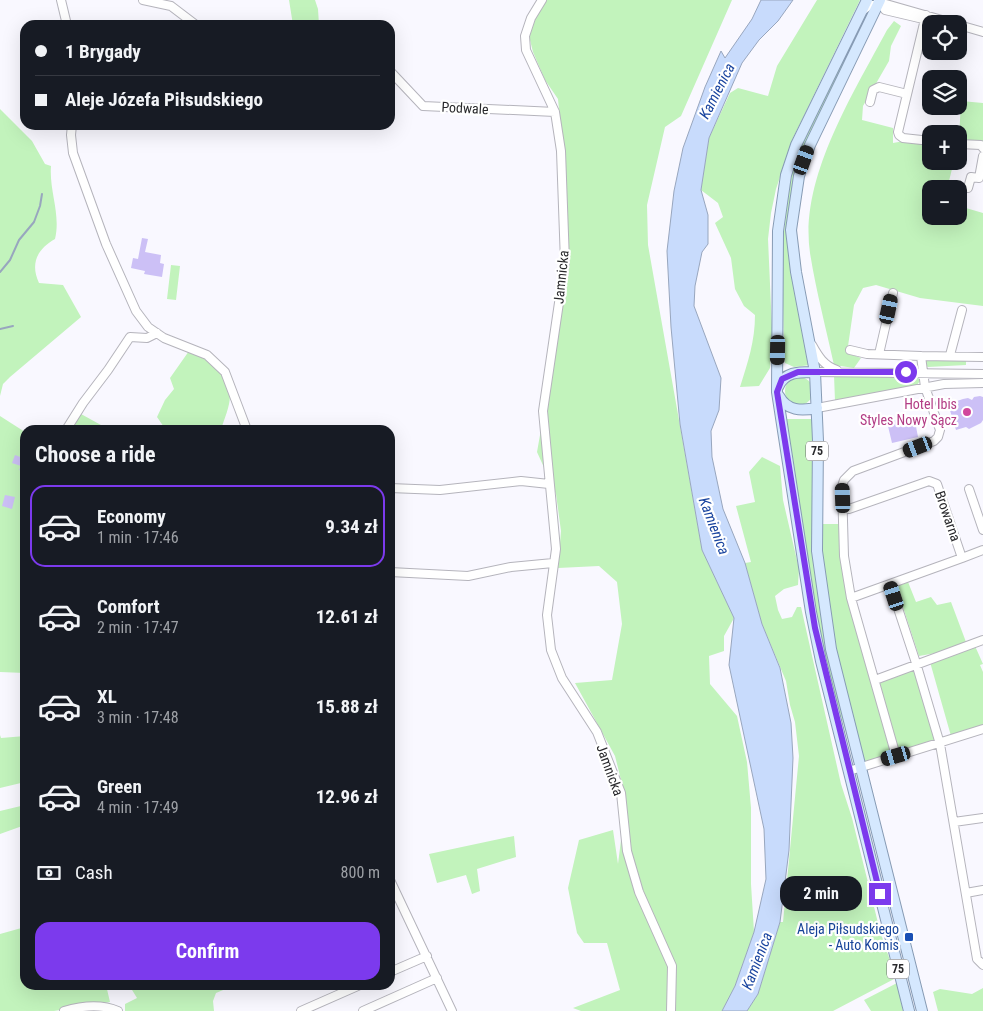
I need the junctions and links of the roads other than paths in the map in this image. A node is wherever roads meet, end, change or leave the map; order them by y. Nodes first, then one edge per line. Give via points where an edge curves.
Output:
1 (61, 0) edge
2 (143, 0) edge
3 (542, 0) edge
4 (867, 0) edge
5 (881, 1) edge
6 (166, 2) edge
7 (862, 11) junction
8 (893, 13) junction
9 (922, 17) edge
10 (922, 18) edge
11 (66, 20) edge
12 (189, 20) edge
13 (868, 26) junction
14 (967, 27) edge
15 (922, 30) edge
16 (981, 31) edge
17 (395, 76) edge
18 (906, 94) junction
19 (870, 102) dead end
20 (555, 112) junction
21 (72, 130) edge
22 (922, 140) edge
23 (967, 144) edge
24 (983, 148) edge
25 (983, 156) edge
26 (968, 188) dead end
27 (892, 293) dead end
28 (962, 310) dead end
29 (157, 333) junction
30 (811, 344) junction
31 (850, 350) dead end
32 (879, 354) junction
33 (950, 355) junction
34 (921, 356) junction
35 (983, 357) edge
36 (841, 371) junction
37 (815, 372) junction
38 (922, 372) junction
39 (983, 374) edge
40 (983, 383) edge
41 (925, 387) junction
42 (777, 392) junction
43 (816, 408) junction
44 (69, 425) edge
45 (245, 425) edge
46 (549, 484) junction
47 (395, 488) edge
48 (969, 489) dead end
49 (843, 509) junction
50 (983, 530) edge
51 (983, 550) edge
52 (962, 558) junction
53 (553, 563) junction
54 (395, 572) edge
55 (890, 584) junction
56 (851, 598) junction
57 (983, 640) edge
58 (916, 663) junction
59 (874, 680) junction
60 (983, 729) edge
61 (940, 744) junction
62 (896, 756) junction
63 (860, 767) junction
64 (849, 771) junction
65 (983, 818) edge
66 (954, 822) junction
67 (395, 890) edge
68 (983, 890) edge
69 (966, 893) junction
70 (427, 956) junction
71 (983, 965) edge
72 (395, 970) edge
73 (914, 977) junction
74 (437, 978) junction
75 (901, 980) junction
76 (349, 990) edge
77 (64, 1011) edge
78 (118, 1011) edge
79 (301, 1011) edge
80 (363, 1011) edge
81 (452, 1011) edge
82 (671, 1011) edge
83 (909, 1011) edge
84 (922, 1011) edge

1 - 11 street
2 - 6 street
3 - 20 street, Jamnicka via 525,36 526,50
4 - 7 main road, 75
5 - 7 street
5 - 8 street via 885,10
5 - 9 street
5 - 13 main road, 75
6 - 12 street
7 - 42 main road, 75 via 796,145 786,174 778,231
8 - 10 street
8 - 13 street via 880,15
13 - 30 main road, 75 via 810,145 799,176 794,204 793,251
14 - 16 street
15 - 18 street
17 - 20 street, Podwale via 423,106
18 - 19 street via 879,87 874,90
18 - 22 street via 899,135
20 - 46 street, Jamnicka via 561,151 565,262 543,411
21 - 29 street via 72,153 106,244 136,311
23 - 24 street
25 - 26 street via 978,178 971,177
27 - 32 street
28 - 33 street
29 - 44 street via 147,338 130,337
29 - 45 street via 207,355 225,372
30 - 36 street via 829,367
30 - 37 main road, 75
31 - 32 street
32 - 34 street
33 - 34 street
33 - 35 street
34 - 38 street
36 - 37 street
36 - 38 street
37 - 42 main road via 798,372 785,377
37 - 43 main road, 75
38 - 39 street
38 - 41 street
40 - 41 street via 961,382
41 - 43 street
41 - 49 street via 940,430 938,437 853,471 842,486
42 - 43 main road via 783,402 796,410
42 - 64 main road, 75 via 812,612
43 - 63 main road, 75 via 819,570 831,649
46 - 47 street via 521,481 440,490
46 - 53 street, Jamnicka via 556,549
48 - 50 street
49 - 52 street, Browarna via 934,482
49 - 56 street via 844,556
51 - 52 street
52 - 55 street, Browarna
53 - 54 street via 468,576
53 - 82 street, Jamnicka via 547,615 551,650 562,678 596,732 621,793 627,851 639,892 672,966
55 - 56 street, Browarna
55 - 58 street
56 - 59 street
57 - 58 street
58 - 59 street
58 - 61 street
59 - 62 street
60 - 61 street
61 - 62 street
61 - 66 street
62 - 63 street
63 - 64 street
63 - 73 main road, 75
64 - 75 main road, 75
65 - 66 street
66 - 69 street
67 - 70 street
68 - 69 street
69 - 71 street via 977,959
70 - 72 street
70 - 74 street
73 - 75 main road
73 - 84 main road, 75
74 - 80 street
74 - 81 street
75 - 83 main road, 75
76 - 79 street
77 - 78 street via 79,1007

